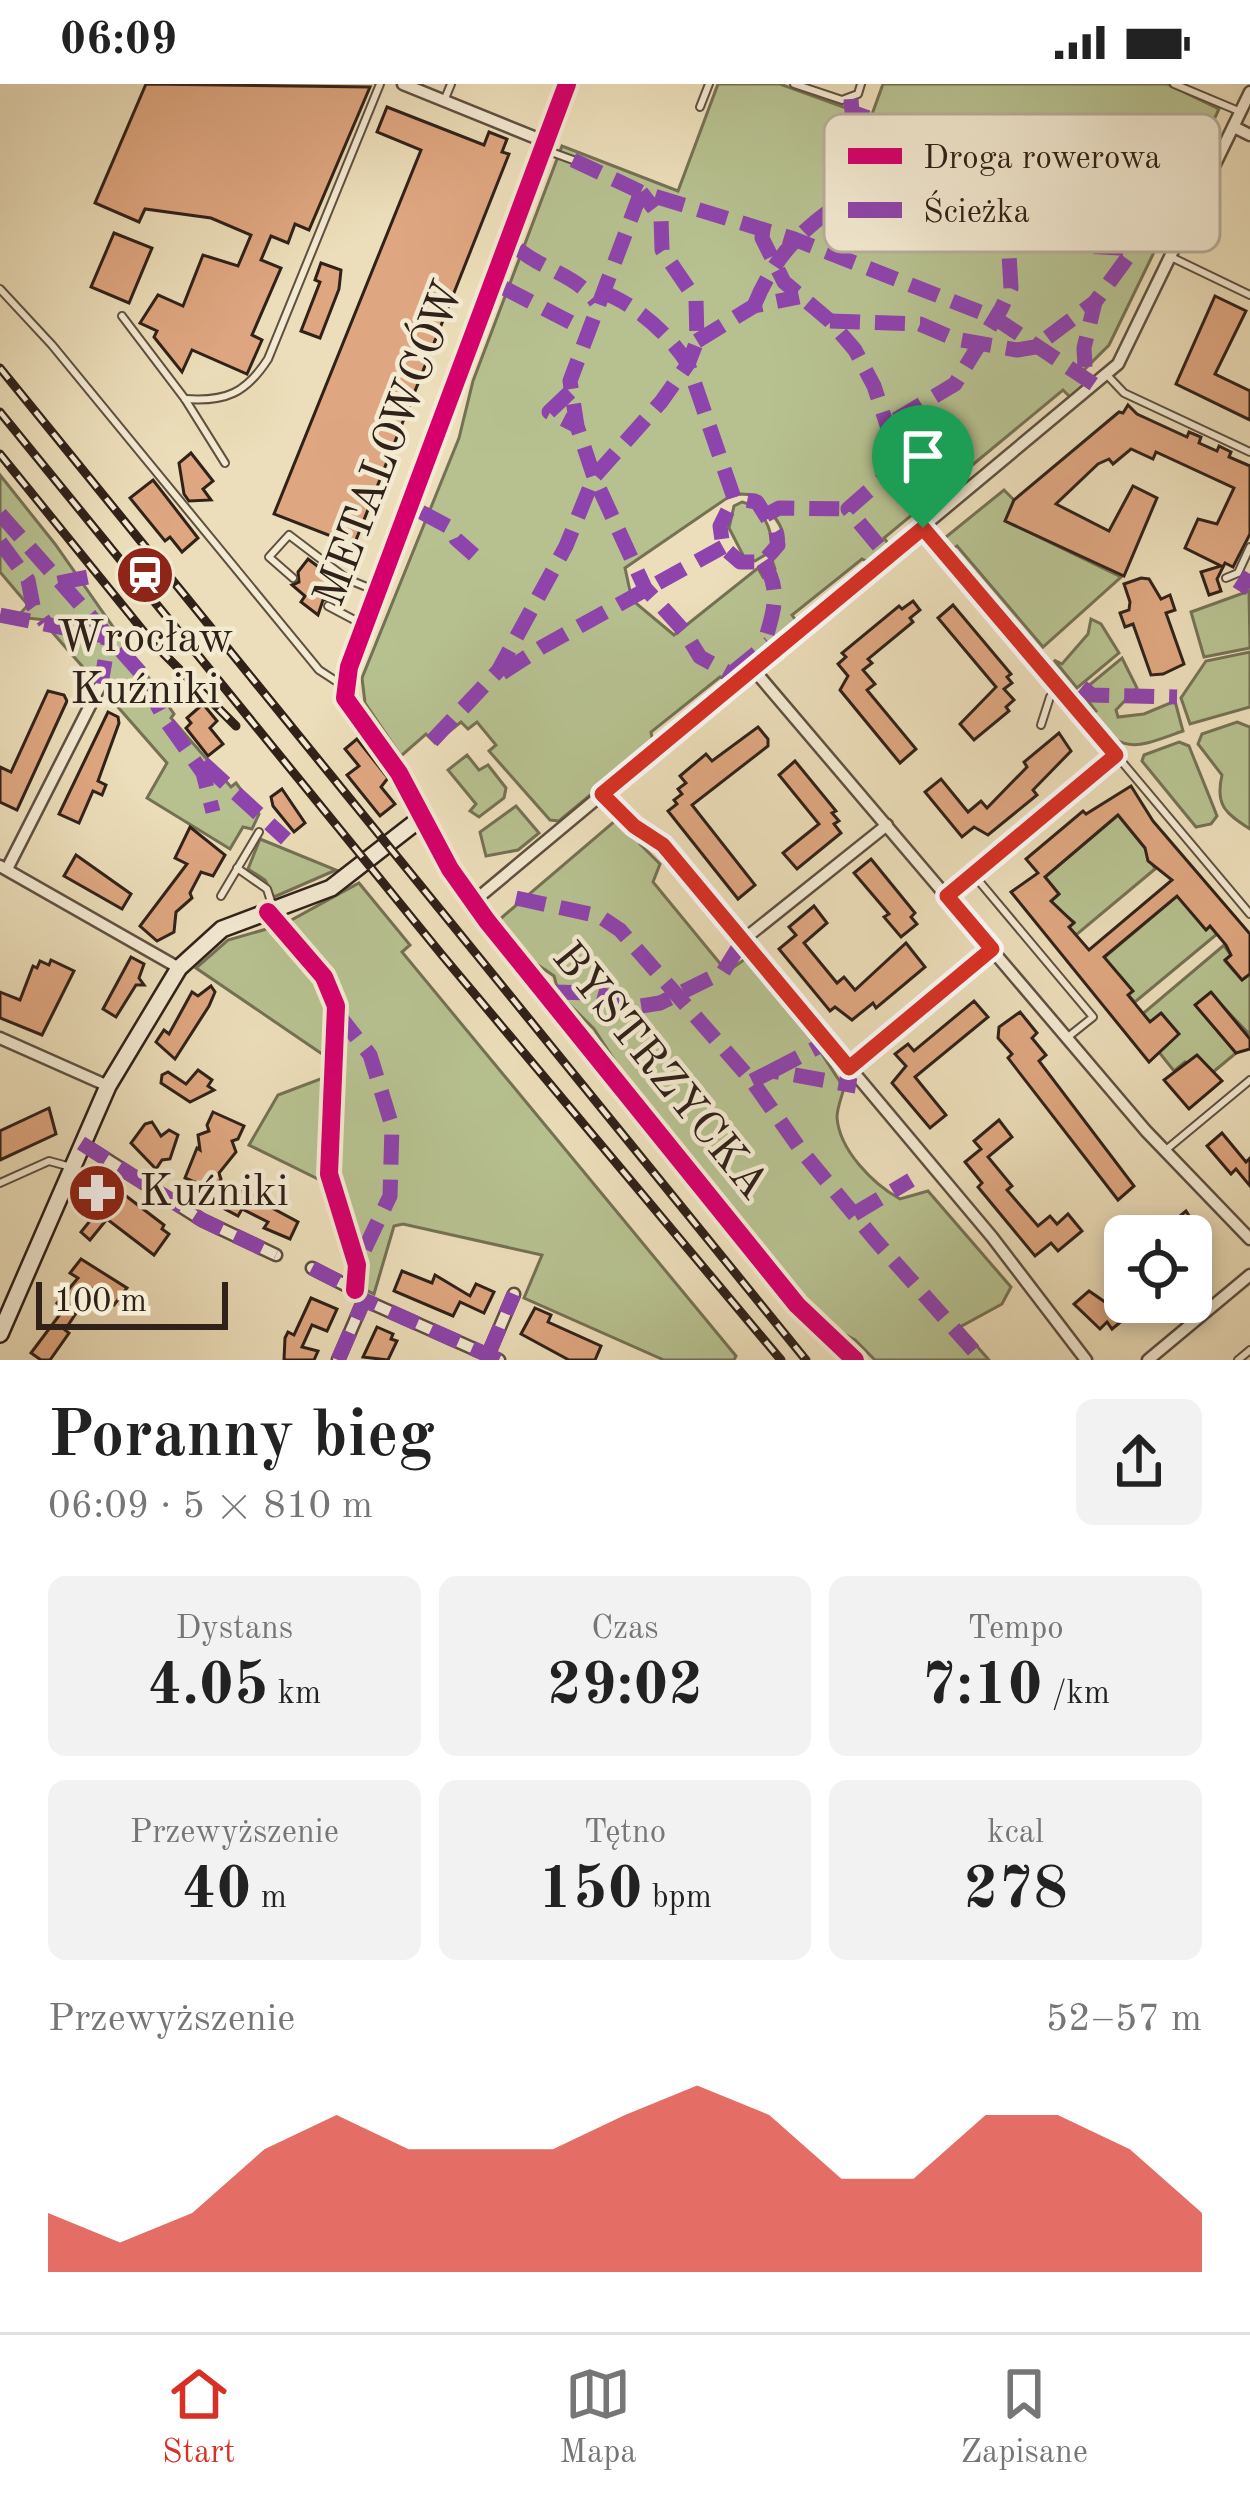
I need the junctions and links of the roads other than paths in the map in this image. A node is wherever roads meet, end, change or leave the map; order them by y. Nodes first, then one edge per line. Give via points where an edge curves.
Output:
1 (380, 84) edge
2 (404, 84) edge
3 (451, 84) edge
4 (566, 84) edge
5 (709, 84) edge
6 (794, 84) edge
7 (861, 84) edge
8 (1174, 84) edge
9 (1250, 92) edge
10 (444, 100) junction
11 (700, 107) dead end
12 (1240, 112) junction
13 (1234, 127) junction
14 (1250, 135) edge
15 (544, 145) junction
16 (1220, 156) edge
17 (574, 160) dead end
18 (1173, 252) edge
19 (1171, 257) junction
20 (0, 290) edge
21 (1250, 295) edge
22 (122, 316) dead end
23 (1107, 375) junction
24 (185, 399) junction
25 (1250, 452) edge
26 (225, 464) dead end
27 (923, 528) junction
28 (1250, 547) edge
29 (293, 578) dead end
30 (1226, 578) dead end
31 (377, 591) junction
32 (328, 606) dead end
33 (364, 625) junction
34 (754, 670) junction
35 (101, 685) dead end
36 (344, 686) junction
37 (1060, 688) junction
38 (1041, 725) dead end
39 (1116, 755) junction
40 (602, 794) junction
41 (421, 818) junction
42 (887, 825) junction
43 (259, 832) dead end
44 (4, 868) edge
45 (237, 868) junction
46 (973, 874) junction
47 (220, 896) dead end
48 (947, 896) junction
49 (473, 902) junction
50 (274, 910) junction
51 (1250, 914) edge
52 (743, 940) junction
53 (992, 949) junction
54 (178, 968) junction
55 (1067, 1036) junction
56 (0, 1038) edge
57 (849, 1068) junction
58 (1250, 1080) edge
59 (108, 1086) junction
60 (81, 1143) junction
61 (1164, 1151) junction
62 (71, 1167) junction
63 (0, 1183) edge
64 (1250, 1239) edge
65 (276, 1255) dead end
66 (312, 1268) dead end
67 (1250, 1275) edge
68 (514, 1294) dead end
69 (364, 1300) junction
70 (0, 1334) edge
71 (1250, 1350) edge
72 (494, 1357) edge
73 (338, 1360) edge
74 (855, 1360) edge
75 (1086, 1360) edge
76 (1148, 1360) edge
77 (1238, 1360) edge

1 - 24 lane via 268,359 238,394
2 - 10 street
3 - 10 lane
4 - 15 street, METALOWCÓW
5 - 11 lane
6 - 7 lane via 842,100
8 - 12 lane
9 - 12 street
10 - 15 street
12 - 13 street
13 - 14 street
13 - 16 street
15 - 17 lane
15 - 31 street, METALOWCÓW
18 - 19 street
19 - 21 lane
19 - 23 street
20 - 36 lane via 319,670
22 - 24 lane
23 - 25 lane via 1124,393
23 - 27 street
24 - 26 lane
27 - 34 street
27 - 37 street
28 - 30 lane via 1238,573
29 - 31 lane via 269,557 289,535
31 - 33 street, METALOWCÓW
32 - 33 lane
33 - 36 street, METALOWCÓW
34 - 40 street
34 - 42 street
35 - 44 street
36 - 41 street via 348,706 399,773
37 - 38 lane
37 - 39 street
39 - 46 street
39 - 51 lane
40 - 49 street
40 - 52 street via 663,845
41 - 49 street, BYSTRZYCKA
41 - 50 street via 331,888
42 - 48 street
42 - 52 street
43 - 45 lane
44 - 54 street
45 - 47 lane
45 - 50 lane via 267,889
46 - 48 street
46 - 55 lane via 1093,1016
48 - 53 street
49 - 74 street, BYSTRZYCKA via 797,1305
50 - 54 street via 211,936
52 - 57 street
53 - 55 street
53 - 57 street
54 - 59 street
55 - 61 street
56 - 59 street
57 - 75 street
58 - 61 lane
59 - 60 street
60 - 62 street
60 - 65 street via 202,1220
61 - 64 street
62 - 63 lane via 49,1161
62 - 70 street
66 - 69 street
67 - 76 street
68 - 72 street
69 - 72 street
69 - 73 street
71 - 77 lane

